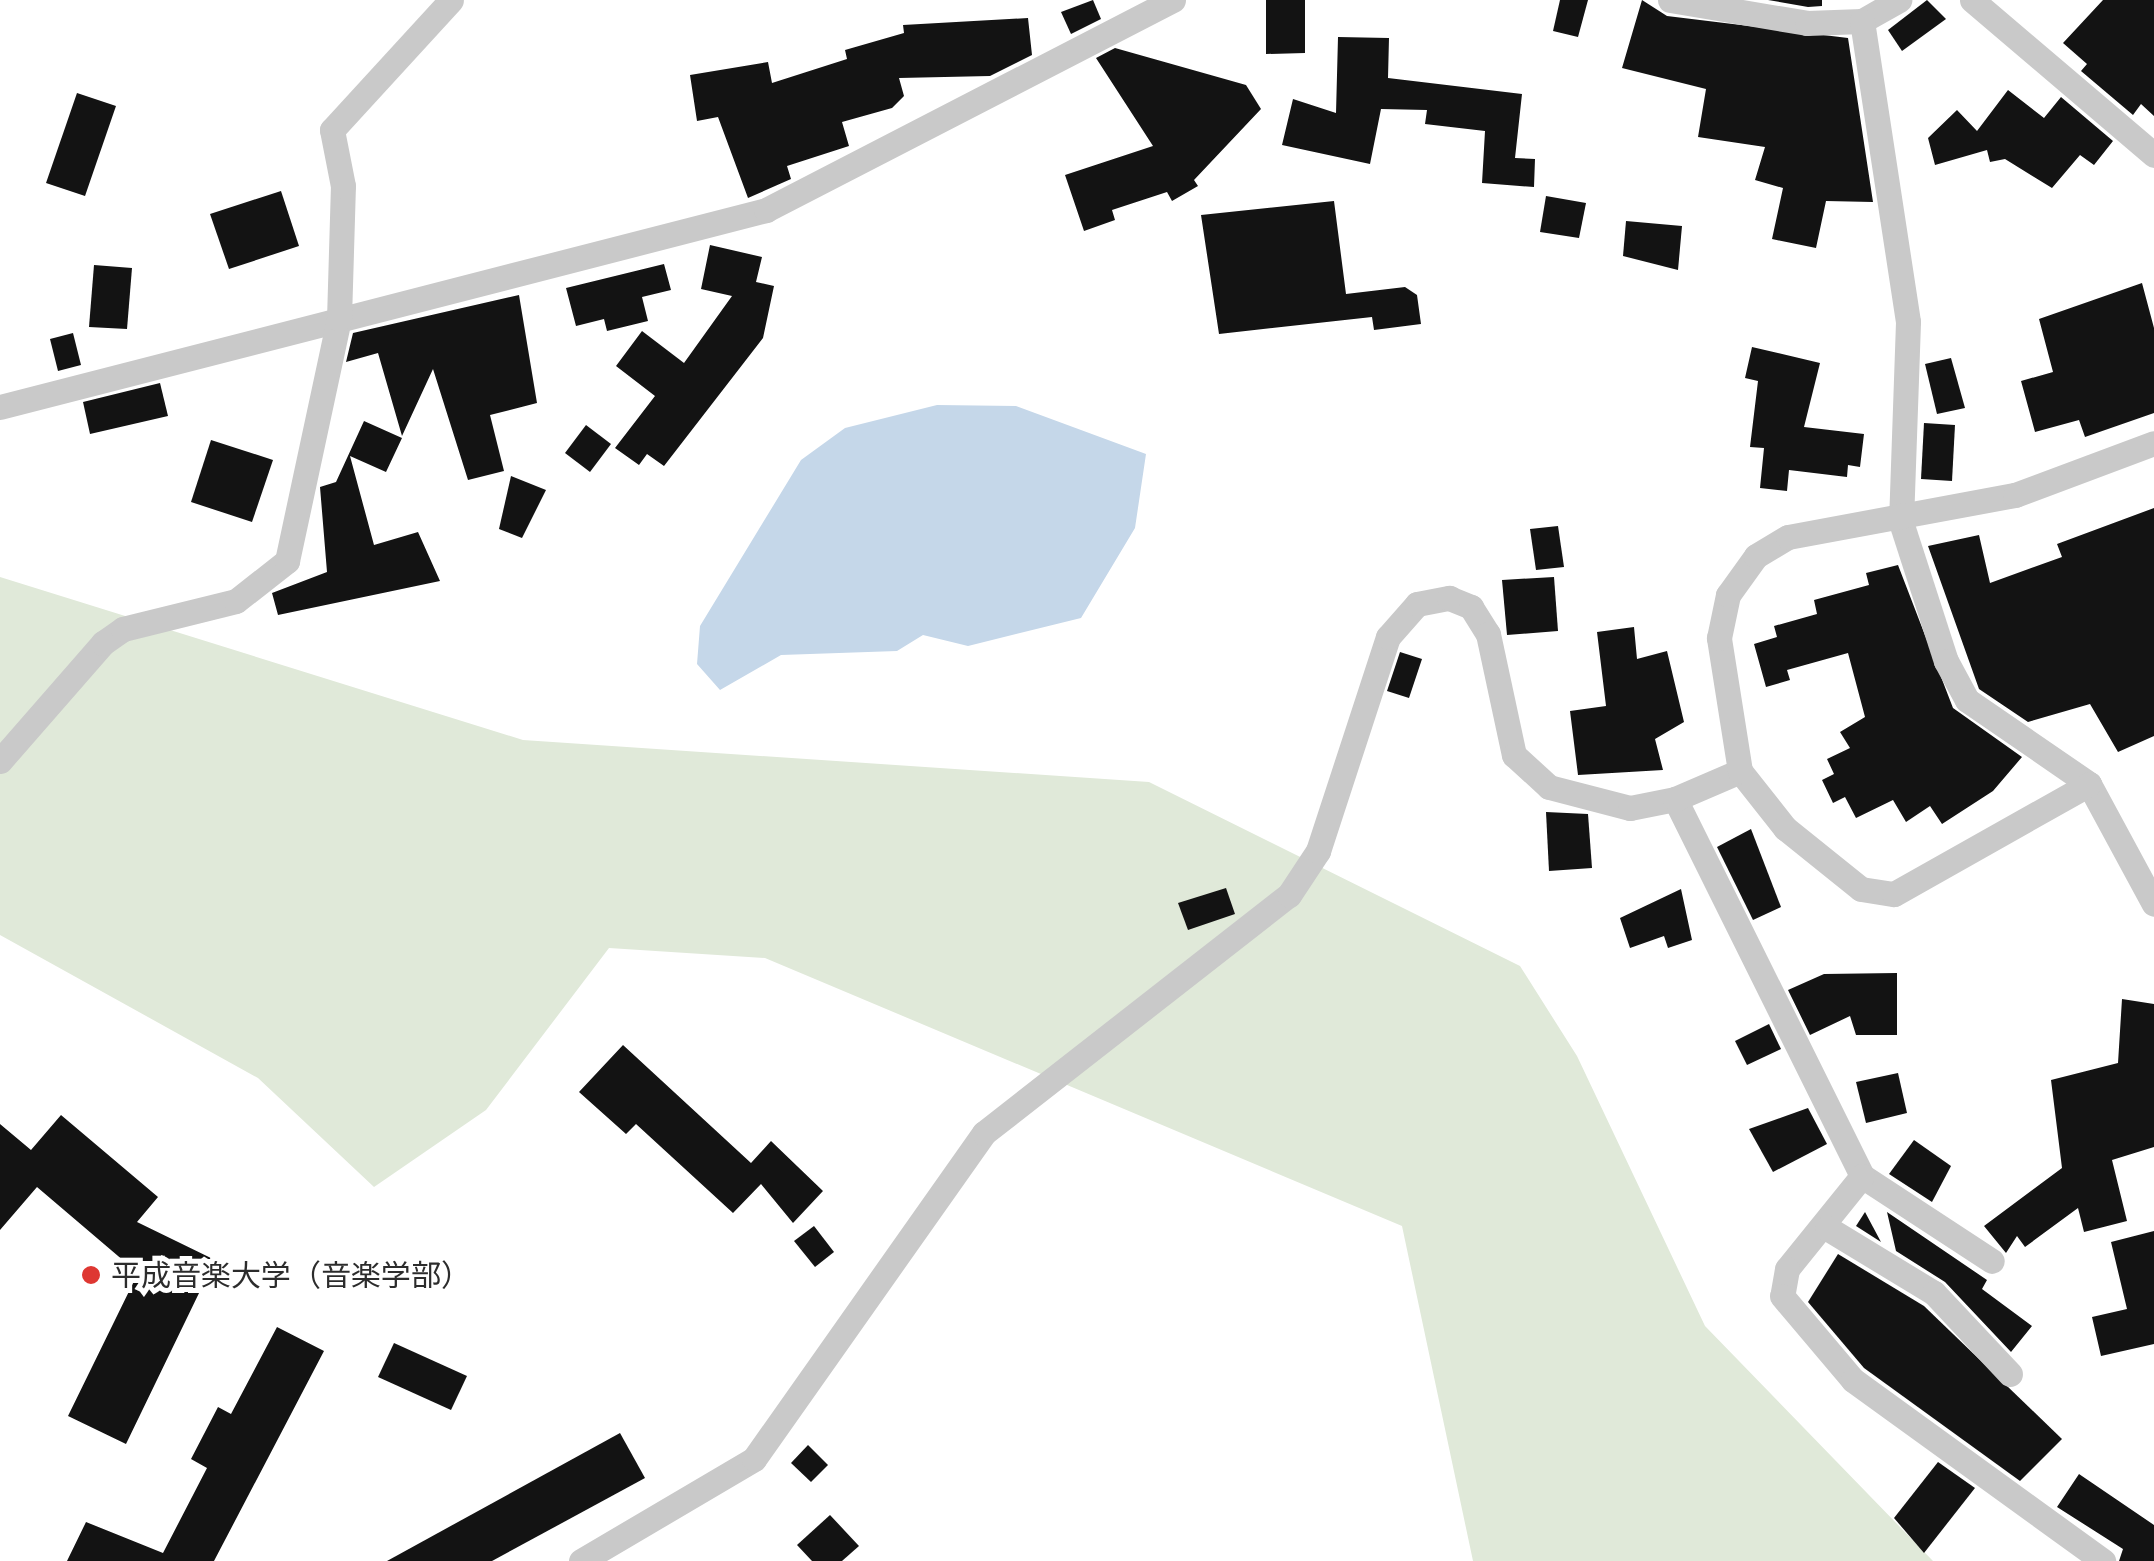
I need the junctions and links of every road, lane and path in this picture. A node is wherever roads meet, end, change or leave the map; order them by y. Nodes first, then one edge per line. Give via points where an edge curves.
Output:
1 (451, 0) edge
2 (1173, 0) edge
3 (1670, 0) edge
4 (1899, 0) edge
5 (1972, 0) edge
6 (1862, 21) junction
7 (2154, 156) edge
8 (339, 318) junction
9 (0, 408) edge
10 (2154, 442) edge
11 (1901, 522) junction
12 (0, 761) edge
13 (1740, 772) junction
14 (2089, 784) junction
15 (1675, 799) junction
16 (2154, 904) edge
17 (1862, 1176) junction
18 (1827, 1228) junction
19 (1992, 1261) dead end
20 (2010, 1374) dead end
21 (581, 1561) edge
22 (2103, 1561) edge

1 - 8 street via 332,130 343,186
2 - 8 street via 766,210
3 - 6 street via 1738,17
4 - 6 street
5 - 7 street
6 - 11 street via 1908,322
8 - 9 street
8 - 12 street via 286,560 236,601 123,629 102,644
10 - 11 street via 2014,494
11 - 13 street via 1788,538 1756,556 1728,595 1720,638
11 - 14 street via 1967,700
13 - 14 street via 1785,828 1860,889 1894,894
13 - 15 street
14 - 16 street
15 - 17 street
15 - 21 street via 1630,808 1549,787 1514,754 1488,634 1471,606 1449,598 1417,604 1388,637 1318,851 1289,895 984,1134 754,1459
17 - 18 street
17 - 19 street
18 - 20 street via 1934,1293
18 - 22 street via 1787,1269 1782,1296 1809,1334 1853,1380

